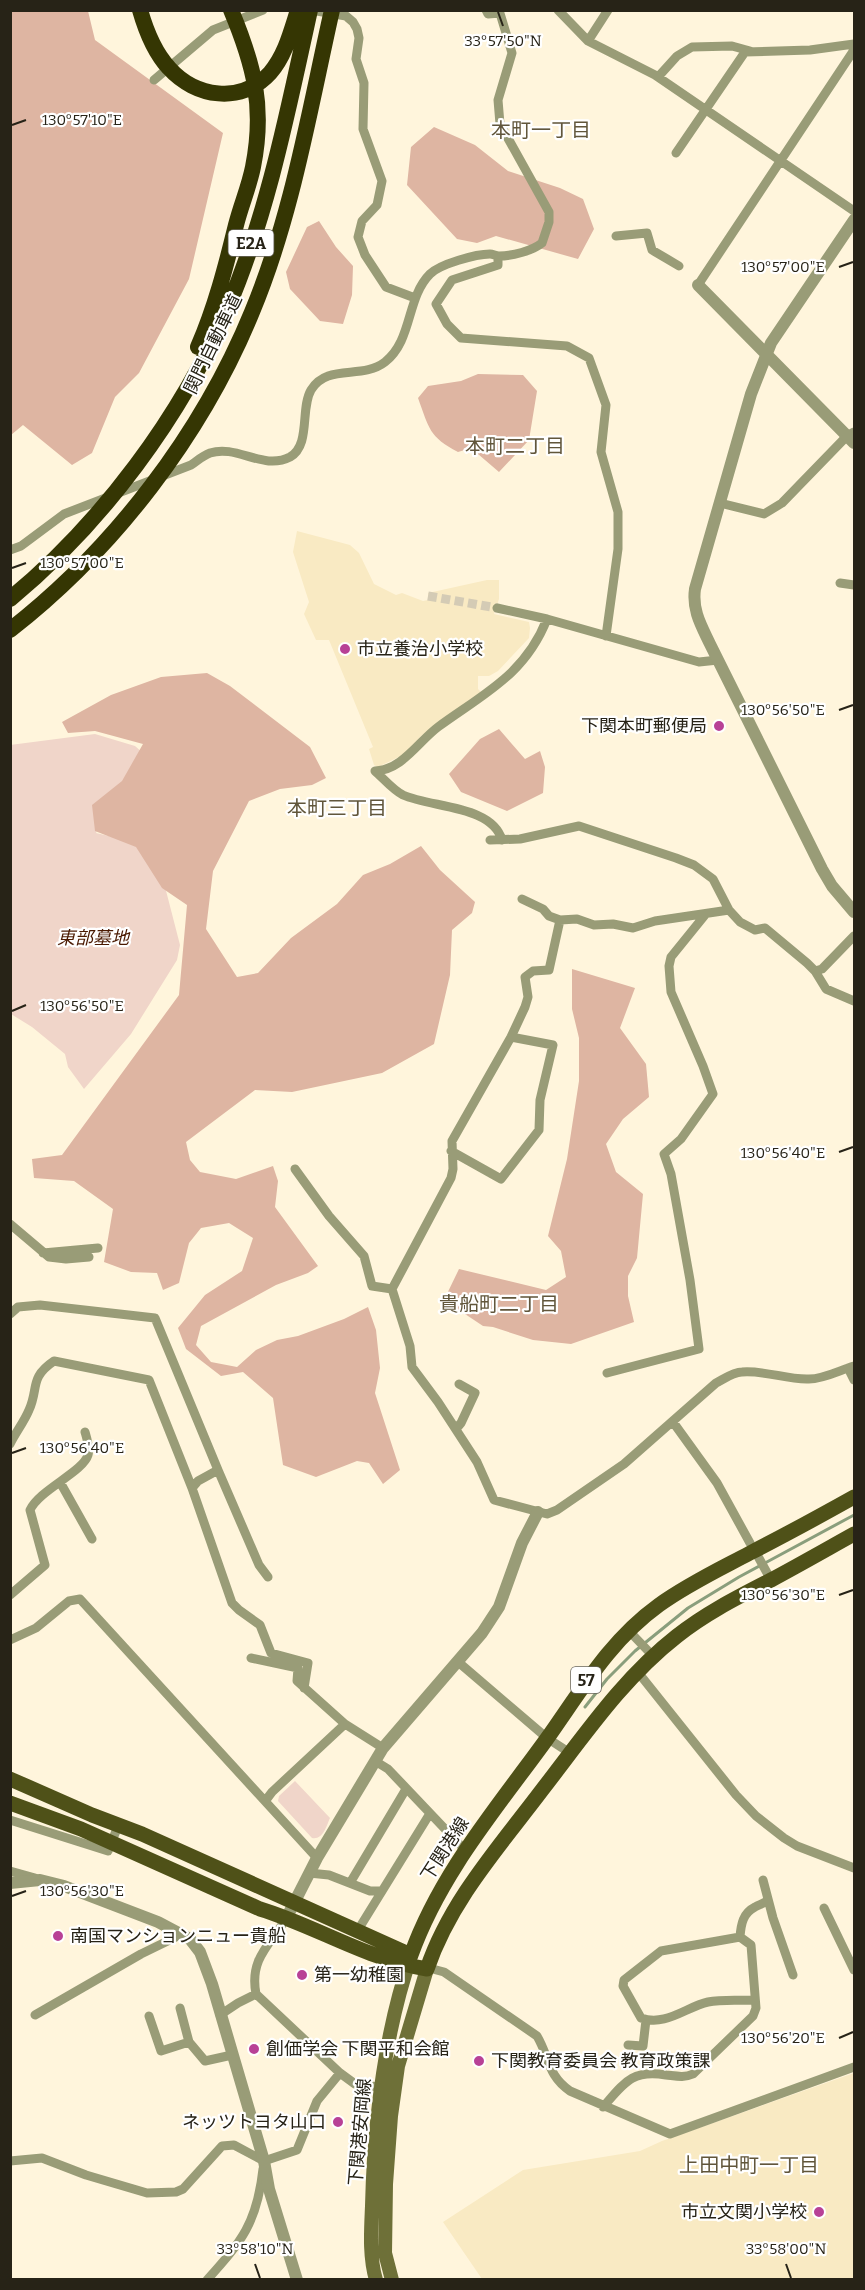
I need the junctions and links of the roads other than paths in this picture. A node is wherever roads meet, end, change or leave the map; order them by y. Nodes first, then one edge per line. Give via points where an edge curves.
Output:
1 (140, 10) edge
2 (231, 10) edge
3 (486, 10) edge
4 (558, 10) edge
5 (608, 10) edge
6 (263, 11) edge
7 (305, 12) edge
8 (500, 12) edge
9 (331, 15) edge
10 (588, 41) junction
11 (855, 44) edge
12 (855, 50) edge
13 (752, 52) junction
14 (658, 77) junction
15 (154, 80) dead end
16 (705, 110) junction
17 (676, 153) dead end
18 (780, 161) junction
19 (855, 211) edge
20 (854, 221) edge
21 (616, 236) dead end
22 (498, 256) junction
23 (679, 266) dead end
24 (698, 285) joint
25 (416, 298) junction
26 (766, 354) junction
27 (852, 437) edge
28 (145, 451) junction
29 (720, 502) junction
30 (10, 550) edge
31 (840, 583) dead end
32 (855, 585) edge
33 (10, 599) edge
34 (496, 608) tunnel mouth
35 (547, 619) junction
36 (10, 630) edge
37 (606, 636) junction
38 (718, 660) junction
39 (490, 840) dead end
40 (502, 840) junction
41 (522, 899) dead end
42 (729, 910) junction
43 (855, 912) edge
44 (705, 915) junction
45 (560, 920) junction
46 (855, 936) edge
47 (815, 971) junction
48 (855, 1001) edge
49 (511, 1037) junction
50 (451, 1151) junction
51 (295, 1169) dead end
52 (10, 1224) edge
53 (98, 1248) dead end
54 (43, 1253) junction
55 (89, 1257) dead end
56 (392, 1289) junction
57 (12, 1310) edge
58 (851, 1367) edge
59 (607, 1373) dead end
60 (855, 1380) edge
61 (459, 1384) dead end
62 (673, 1422) junction
63 (456, 1429) junction
64 (85, 1432) dead end
65 (10, 1444) edge
66 (218, 1470) junction
67 (60, 1482) junction
68 (192, 1488) junction
69 (855, 1497) edge
70 (538, 1512) junction
71 (855, 1533) edge
72 (92, 1539) dead end
73 (754, 1550) junction
74 (268, 1577) dead end
75 (769, 1577) junction
76 (10, 1594) edge
77 (633, 1635) junction
78 (10, 1640) edge
79 (650, 1653) junction
80 (251, 1658) dead end
81 (457, 1661) junction
82 (638, 1671) junction
83 (304, 1688) junction
84 (345, 1724) junction
85 (547, 1738) junction
86 (383, 1749) junction
87 (570, 1754) junction
88 (375, 1761) junction
89 (10, 1779) edge
90 (406, 1789) junction
91 (266, 1800) junction
92 (10, 1803) edge
93 (429, 1815) junction
94 (10, 1820) edge
95 (118, 1826) junction
96 (112, 1842) junction
97 (465, 1850) junction
98 (317, 1858) junction
99 (855, 1868) edge
100 (10, 1871) edge
101 (309, 1873) junction
102 (40, 1880) junction
103 (763, 1880) dead end
104 (10, 1883) edge
105 (350, 1883) junction
106 (382, 1892) junction
107 (768, 1900) junction
108 (294, 1902) junction
109 (824, 1908) dead end
110 (287, 1917) junction
111 (358, 1930) junction
112 (182, 1934) junction
113 (740, 1937) junction
114 (409, 1961) junction
115 (427, 1969) junction
116 (855, 1971) edge
117 (793, 1975) dead end
118 (256, 1994) junction
119 (755, 2000) junction
120 (180, 2008) dead end
121 (35, 2015) dead end
122 (220, 2015) junction
123 (149, 2016) dead end
124 (646, 2020) junction
125 (189, 2042) junction
126 (628, 2045) dead end
127 (232, 2055) junction
128 (855, 2067) edge
129 (340, 2073) junction
130 (388, 2089) junction
131 (603, 2107) junction
132 (10, 2161) edge
133 (264, 2161) junction
134 (207, 2280) edge
135 (297, 2280) edge
136 (376, 2280) edge
137 (392, 2280) edge

1 - 7 highway via 158,54 179,78 202,91 218,94 236,93 255,85 277,64
2 - 28 highway via 254,74 258,129 252,168 207,326 189,371
3 - 8 street via 488,14
4 - 10 street
5 - 10 street
6 - 15 street via 220,26
7 - 25 street via 346,16 357,29 356,59 364,83 363,129 382,181 379,199 362,221 358,237 386,287
7 - 28 highway, 関門自動車道 / E2A via 279,148 229,305 197,371
8 - 22 street via 512,53 498,100 500,124 550,216 545,236 537,246
9 - 36 highway, 関門自動車道 / E2A via 298,162 270,262 249,321 209,400 165,467 108,539
10 - 14 street
11 - 13 street
12 - 18 street
13 - 14 street via 732,46 692,47 679,54
13 - 16 street via 745,52
14 - 16 street
16 - 17 street
16 - 18 street
18 - 19 street
18 - 24 street
20 - 26 street
21 - 23 street via 647,233 652,250
22 - 25 street via 489,254 437,268
22 - 37 street via 498,265 452,280 436,304 461,338 567,346 589,357 606,405 601,452 618,512 618,549
24 - 26 street
25 - 30 street via 405,332 385,362 362,372 331,374 312,388 306,402 301,442 292,456 270,462 235,452 210,453 191,465 64,514
26 - 27 street
26 - 29 street
27 - 29 street via 782,503 764,514
28 - 33 highway, 関門自動車道 / E2A via 83,529
29 - 38 street via 693,601
31 - 32 street
34 - 35 street
35 - 37 street
35 - 40 street via 534,646 494,689 439,727 409,755 375,771 401,794 483,818 499,831
37 - 38 street via 699,662
38 - 43 street via 822,869
39 - 40 street
40 - 42 street via 579,826 694,866 713,879
41 - 45 street
42 - 44 street
42 - 47 street via 752,929 765,928
44 - 45 street via 633,928
44 - 59 street via 671,957 669,984 713,1094 681,1139 664,1154 671,1174 699,1349
45 - 49 street via 549,970 533,971 525,977 528,997
46 - 47 street via 822,969
47 - 48 street via 826,989
49 - 50 street via 452,1141
49 - 50 street via 553,1045 540,1100 537,1135 501,1179
50 - 56 street via 451,1178
51 - 56 street via 364,1256 372,1286
52 - 54 street
53 - 54 street
54 - 55 street via 54,1259
56 - 63 street via 410,1346 412,1367
57 - 66 street via 40,1305 155,1318
58 - 60 street
58 - 62 street via 808,1379 741,1371 716,1383
61 - 63 street via 475,1393
62 - 70 street via 582,1494 547,1514
62 - 73 street via 717,1483
63 - 70 street via 483,1472 494,1500
64 - 67 street via 88,1455
65 - 68 street via 28,1413 33,1387 42,1371 54,1361 149,1380
66 - 68 street
66 - 74 street via 259,1566
67 - 72 street
67 - 76 street via 34,1501 30,1510 45,1565
68 - 83 street via 232,1603 260,1625 272,1653 308,1663
69 - 73 main road, 下関港線 / 57
70 - 81 street via 522,1543 499,1607
71 - 75 main road, 57
73 - 75 street
73 - 77 main road, 下関港線 / 57 via 659,1606
75 - 79 main road, 57
77 - 79 street
77 - 85 main road, 下関港線 / 57 via 588,1677
78 - 91 street via 36,1628 69,1600 80,1599
79 - 82 main road, 57
80 - 83 street via 298,1668 297,1681
81 - 85 street
81 - 86 street
82 - 87 main road, 57
82 - 99 street via 756,1816 797,1846
83 - 84 street
84 - 86 street
84 - 91 street
85 - 87 street
85 - 97 main road, 下関港線 / 57
86 - 88 street
87 - 115 main road, 57 via 467,1888
88 - 90 street
88 - 98 street
89 - 95 main road
90 - 93 street
90 - 105 street
91 - 98 street
92 - 96 main road
93 - 97 street
93 - 106 street
94 - 96 street via 96,1849 108,1851
95 - 96 street
95 - 108 main road
96 - 110 main road via 260,1909
97 - 114 main road, 下関港線 / 57 via 433,1902
98 - 101 street
100 - 102 street
101 - 105 street
101 - 108 street
102 - 104 street
102 - 112 street
103 - 107 street
105 - 106 street
106 - 111 street
107 - 113 street via 744,1917
107 - 117 street
108 - 110 street
108 - 111 main road
109 - 116 street
110 - 114 main road
110 - 118 street via 260,1954
111 - 114 main road
112 - 121 street
112 - 122 street via 203,1959
113 - 119 street via 751,1945
113 - 124 street via 661,1951 631,1972 623,1986 635,2010
114 - 115 main road
114 - 130 main road, 下関港安岡線 via 390,2040
115 - 130 main road, 下関港安岡線 via 399,2066
115 - 131 street via 444,1972 537,2036 559,2083
118 - 122 street
118 - 129 street
119 - 124 street via 706,2003 669,2018
119 - 131 street via 753,2016 693,2074 637,2074
120 - 125 street
122 - 127 street
123 - 125 street via 161,2051
124 - 126 street via 643,2046
125 - 127 street via 205,2061
127 - 133 street
128 - 131 street via 670,2134
129 - 130 street via 355,2084
129 - 133 street via 317,2101 297,2150
130 - 136 main road, 下関港安岡線 via 373,2163 371,2234
130 - 137 main road, 下関港安岡線 via 391,2116 385,2253
132 - 133 street via 42,2158 147,2193 183,2189 222,2146 234,2145
133 - 134 street via 257,2208 247,2230
133 - 135 street

